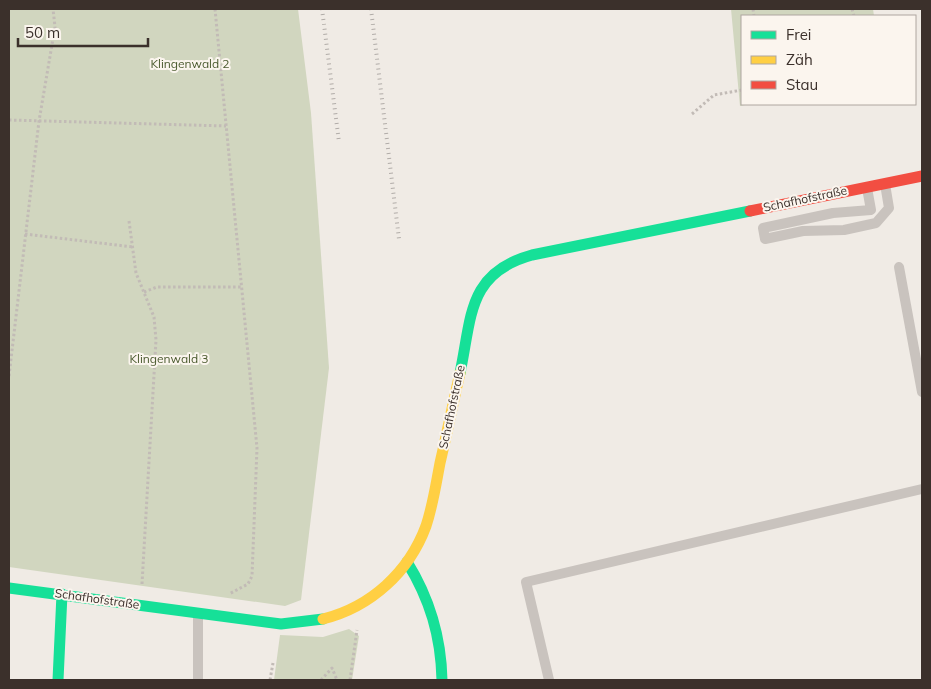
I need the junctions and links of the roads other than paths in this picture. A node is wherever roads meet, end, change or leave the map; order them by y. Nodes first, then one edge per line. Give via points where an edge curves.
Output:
1 (922, 176) edge
2 (884, 183) junction
3 (866, 187) junction
4 (899, 267) dead end
5 (922, 392) edge
6 (922, 489) edge
7 (407, 562) junction
8 (9, 588) edge
9 (62, 594) junction
10 (198, 613) junction
11 (58, 680) edge
12 (198, 680) edge
13 (442, 680) edge
14 (549, 680) edge

1 - 2 street, Schafhofstraße
2 - 3 street, Schafhofstraße
2 - 3 lane via 889,208 876,223 765,239 763,228 833,213 871,210
3 - 7 street, Schafhofstraße via 532,255 502,265 484,283 478,296 428,519
4 - 5 lane
6 - 14 lane via 526,582
7 - 10 street, Schafhofstraße via 386,587 358,607 329,619 298,625
7 - 13 street via 428,598 436,622
8 - 9 street, Schafhofstraße
9 - 10 street, Schafhofstraße
9 - 11 street
10 - 12 lane

